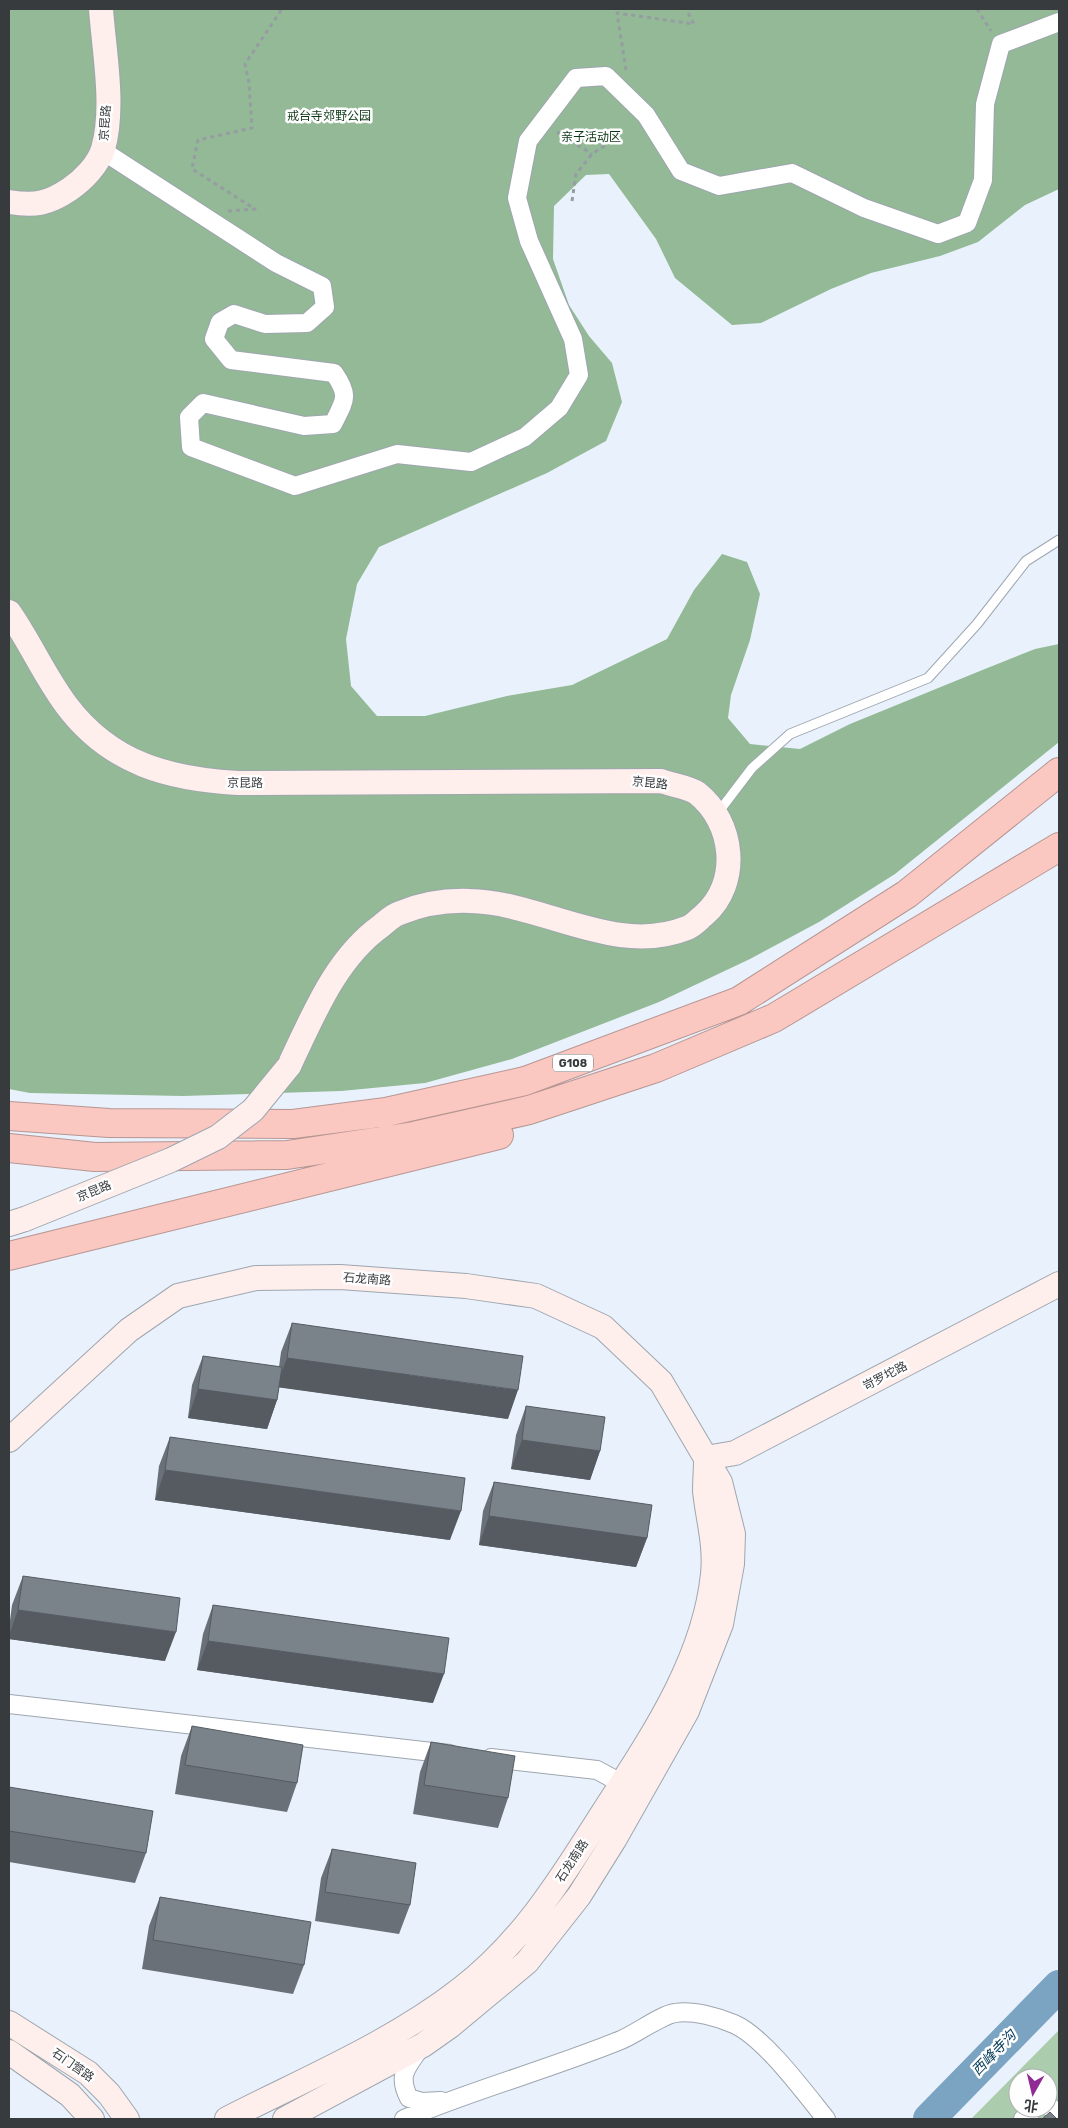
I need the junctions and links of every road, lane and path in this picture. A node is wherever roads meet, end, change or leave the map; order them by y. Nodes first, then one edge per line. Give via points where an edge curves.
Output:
1 (100, 9) edge
2 (282, 9) edge
3 (686, 9) edge
4 (977, 9) edge
5 (1059, 22) edge
6 (1001, 44) junction
7 (631, 100) junction
8 (541, 122) junction
9 (618, 137) dead end
10 (103, 151) junction
11 (592, 154) junction
12 (572, 201) dead end
13 (9, 202) edge
14 (197, 212) junction
15 (1059, 540) edge
16 (9, 612) edge
17 (1059, 772) edge
18 (717, 814) junction
19 (1059, 847) edge
20 (656, 1068) junction
21 (9, 1116) edge
22 (9, 1148) edge
23 (17, 1222) edge
24 (9, 1256) edge
25 (1059, 1284) edge
26 (9, 1440) edge
27 (706, 1458) junction
28 (9, 1704) edge
29 (632, 1789) junction
30 (9, 2023) edge
31 (423, 2045) junction
32 (9, 2052) edge
33 (446, 2101) junction
34 (92, 2119) edge
35 (127, 2119) edge
36 (227, 2119) edge
37 (285, 2119) edge
38 (404, 2119) edge
39 (826, 2119) edge

1 - 10 main road, 京昆路 via 107,82 107,129
2 - 14 path via 246,64 252,128 198,140 192,169 254,209
3 - 7 path via 694,24 617,13
4 - 6 path
5 - 6 street
6 - 7 street via 985,104 983,180 967,223 938,234 864,208 792,173 719,186 681,171 646,115
7 - 8 street via 606,76 576,78
8 - 11 path
8 - 14 street via 528,141 517,198 529,241 574,339 579,375 559,408 525,437 470,462 397,454 295,486 190,447 189,417 203,403 304,426 333,424 345,400 344,388 334,373 231,360 214,339 220,322 234,314 265,324 307,323 324,307 322,286 276,263
9 - 11 path
10 - 13 main road, 京昆路 via 88,175 51,202 28,205
10 - 14 street
11 - 12 path via 576,174
15 - 18 lane via 1026,561 977,624 928,678 790,734 752,768
16 - 18 main road, 京昆路 via 67,706 86,728 128,759 159,772 202,781 238,783 661,781 696,792
17 - 21 highway, G108 via 907,894 739,1000 525,1081 386,1112 294,1124 108,1123
18 - 23 main road, 京昆路, bridge via 728,843 729,876 714,906 689,928 660,937 629,935 592,930 471,900 433,902 398,913 368,936 346,959 309,1023 289,1066 253,1110 218,1137 171,1160
19 - 20 highway, G108 via 774,1018
20 - 22 highway, G108 via 529,1110 414,1136 287,1155 95,1157
20 - 24 highway via 623,1097 534,1127
25 - 27 main road, 岢罗坨路 via 735,1453
26 - 27 main road, 石龙南路 via 129,1330 178,1296 256,1278 340,1277 466,1286 536,1296 603,1327 661,1382
27 - 29 main road, 石龙南路 via 720,1482 733,1534 728,1594 721,1624 687,1712
28 - 29 street via 598,1770
29 - 31 main road, 石龙南路 via 578,1896 527,1962 476,2006
29 - 36 main road, 石龙南路 via 528,1924 468,1983 401,2030
30 - 35 main road, 石门营路 via 88,2073
31 - 33 street via 404,2070 403,2086 409,2098 422,2102
31 - 37 main road, 石龙南路
32 - 34 main road, 石门营路 via 70,2094
33 - 38 street
33 - 39 street via 622,2040 674,2013 703,2014 735,2024 760,2044 792,2076

